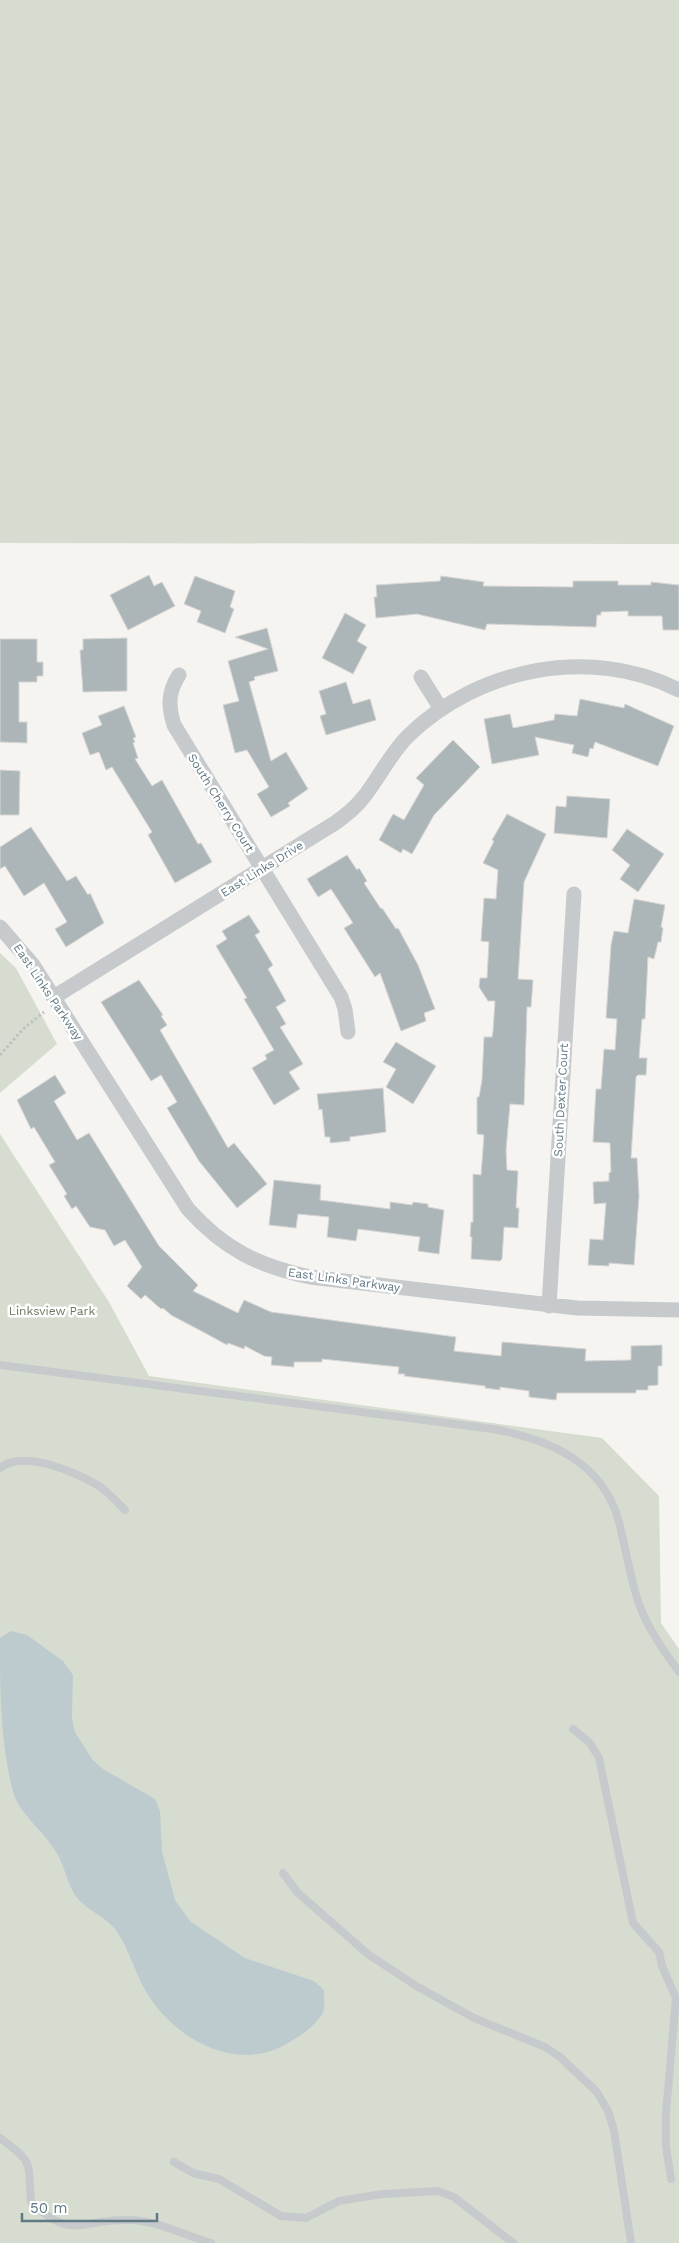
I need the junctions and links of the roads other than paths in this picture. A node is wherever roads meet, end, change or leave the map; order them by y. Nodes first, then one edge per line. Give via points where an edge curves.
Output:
1 (179, 675) dead end
2 (421, 677) dead end
3 (679, 690) edge
4 (441, 709) junction
5 (262, 869) junction
6 (574, 894) dead end
7 (0, 927) edge
8 (56, 1001) junction
9 (348, 1032) dead end
10 (549, 1306) junction
11 (679, 1310) edge
12 (0, 1365) edge
13 (0, 1468) edge
14 (125, 1510) dead end
15 (679, 1672) edge
16 (573, 1729) dead end
17 (283, 1873) dead end
18 (0, 2138) edge
19 (174, 2162) dead end
20 (671, 2179) dead end
21 (211, 2243) edge
22 (513, 2243) edge
23 (631, 2243) edge

1 - 5 street, South Cherry Court via 171,688 170,698 174,725
2 - 4 street
3 - 4 street, East Links Drive via 640,675 609,669 554,668 499,680
4 - 5 street, East Links Drive via 406,738 351,812
5 - 8 street, East Links Drive
5 - 9 street, South Cherry Court via 341,997
6 - 10 street, South Dexter Court
7 - 8 street, East Links Parkway via 33,965
8 - 10 street, East Links Parkway via 188,1210 212,1234 236,1251 280,1271 310,1277
10 - 11 street, East Links Parkway
12 - 15 lane via 493,1428 518,1433 557,1448 588,1468 607,1494 619,1522 640,1605
13 - 14 lane via 19,1460 52,1465 99,1487
16 - 20 lane via 590,1743 599,1758 633,1923 659,1952 676,1998 666,2113
17 - 23 lane via 303,1898 369,1955 474,2018 545,2047 597,2092 614,2130
18 - 21 lane via 27,2160 31,2170 31,2202 54,2221 72,2227 130,2220 154,2223
19 - 22 lane via 192,2172 219,2178 281,2216 306,2218 339,2201 382,2194 438,2192 454,2198

